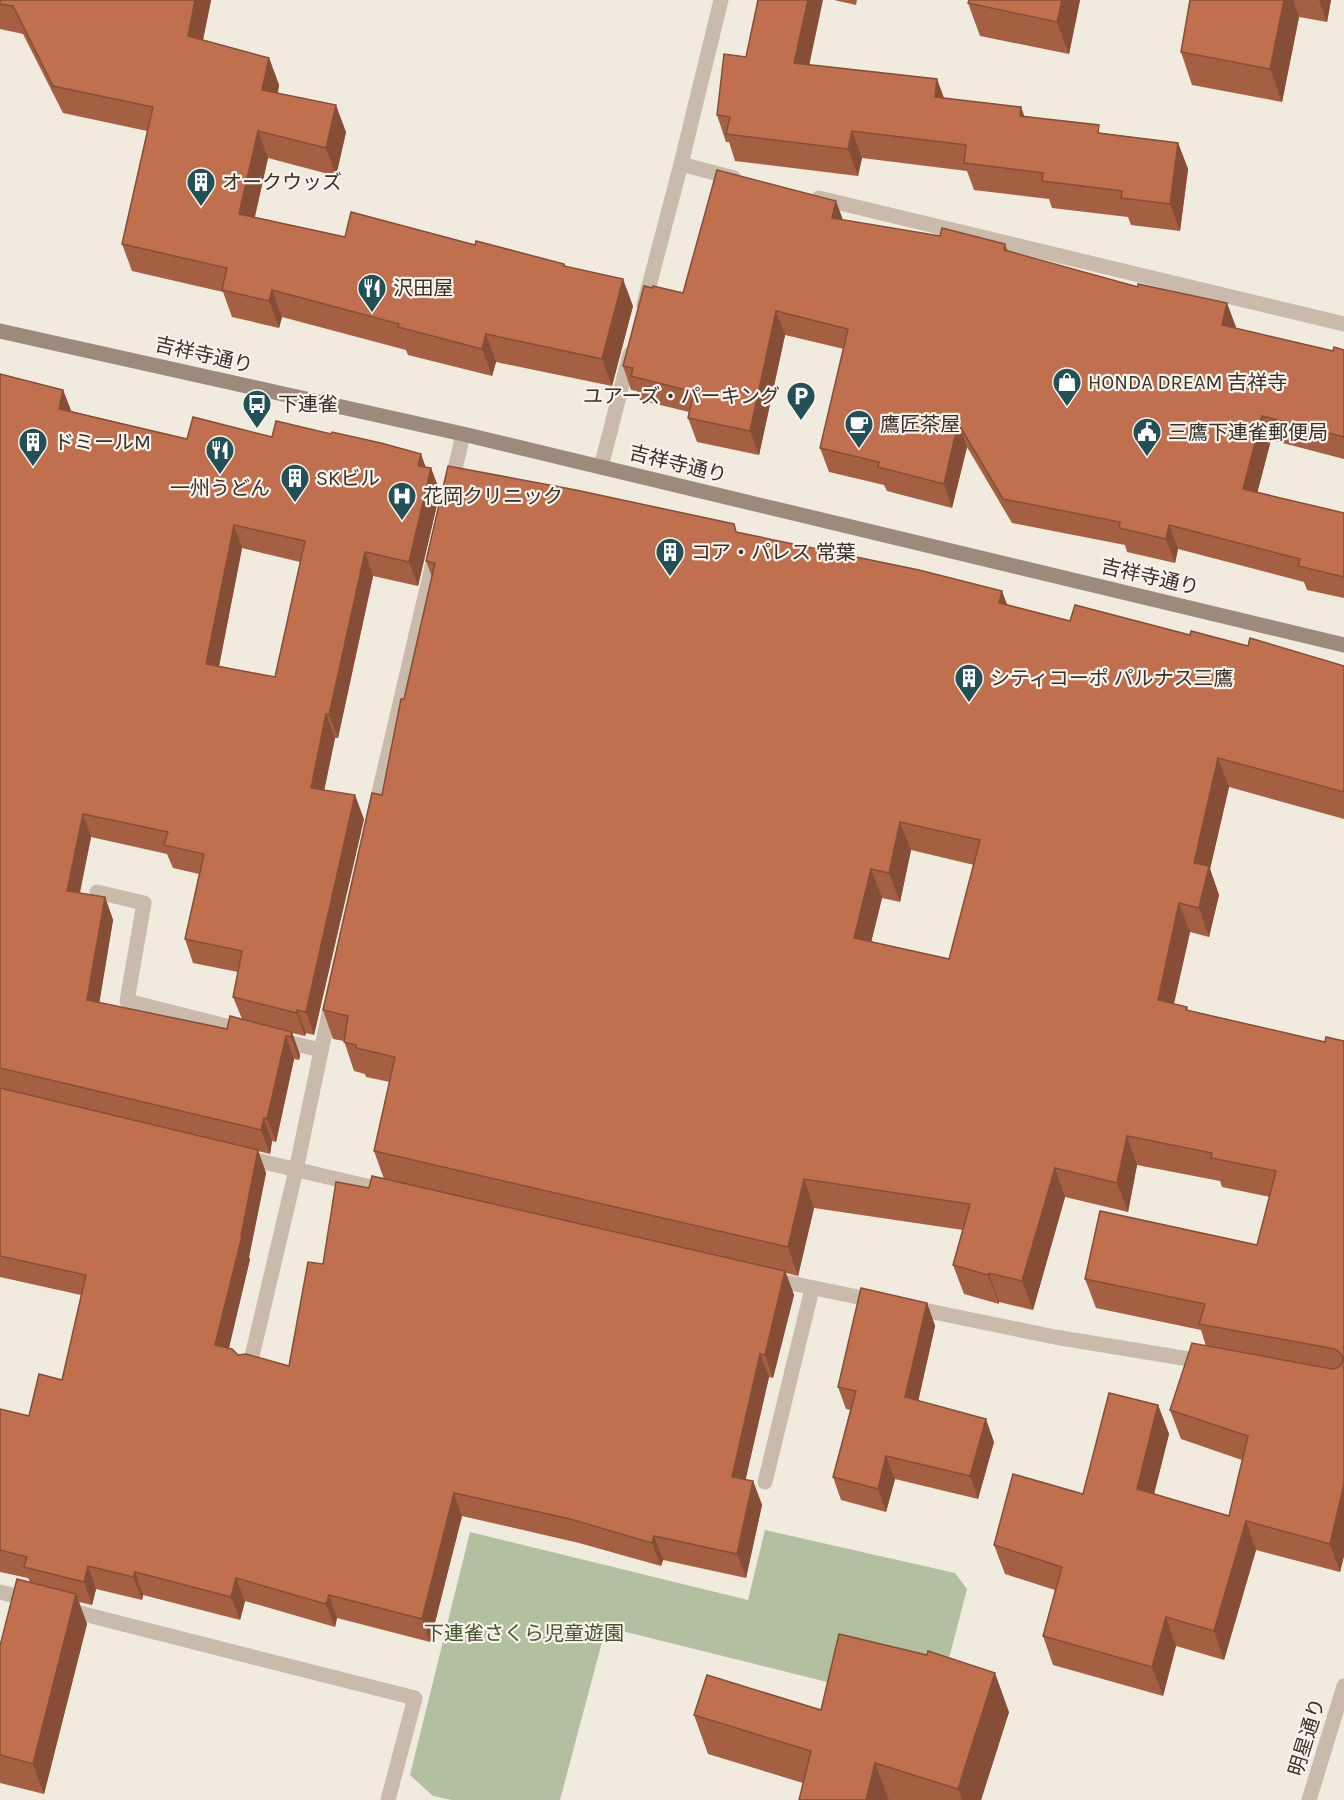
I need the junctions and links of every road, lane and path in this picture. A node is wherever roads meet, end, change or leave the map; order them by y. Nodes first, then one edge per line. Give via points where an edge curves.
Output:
1 (721, 0) edge
2 (681, 164) junction
3 (745, 180) edge
4 (802, 194) edge
5 (1344, 324) edge
6 (0, 331) edge
7 (463, 434) junction
8 (601, 467) junction
9 (447, 503) edge
10 (439, 537) edge
11 (1344, 645) edge
12 (370, 831) edge
13 (97, 892) dead end
14 (334, 993) edge
15 (321, 1050) junction
16 (228, 1153) edge
17 (296, 1170) junction
18 (399, 1194) edge
19 (755, 1276) edge
20 (812, 1289) junction
21 (1221, 1365) edge
22 (249, 1369) edge
23 (765, 1482) dead end
24 (0, 1592) edge
25 (1344, 1686) edge
26 (388, 1800) edge
27 (1309, 1800) edge

1 - 2 street
2 - 3 street
2 - 8 street
4 - 5 street
6 - 7 main road, 吉祥寺通り
7 - 8 main road, 吉祥寺通り
7 - 9 street
8 - 11 main road, 吉祥寺通り
10 - 12 street
13 - 15 street via 144,903 128,1001
14 - 15 street
15 - 17 street
16 - 17 street
17 - 18 street
17 - 22 street
19 - 20 street
20 - 21 street
20 - 23 street
24 - 26 street via 415,1698
25 - 27 street, 明星通り

